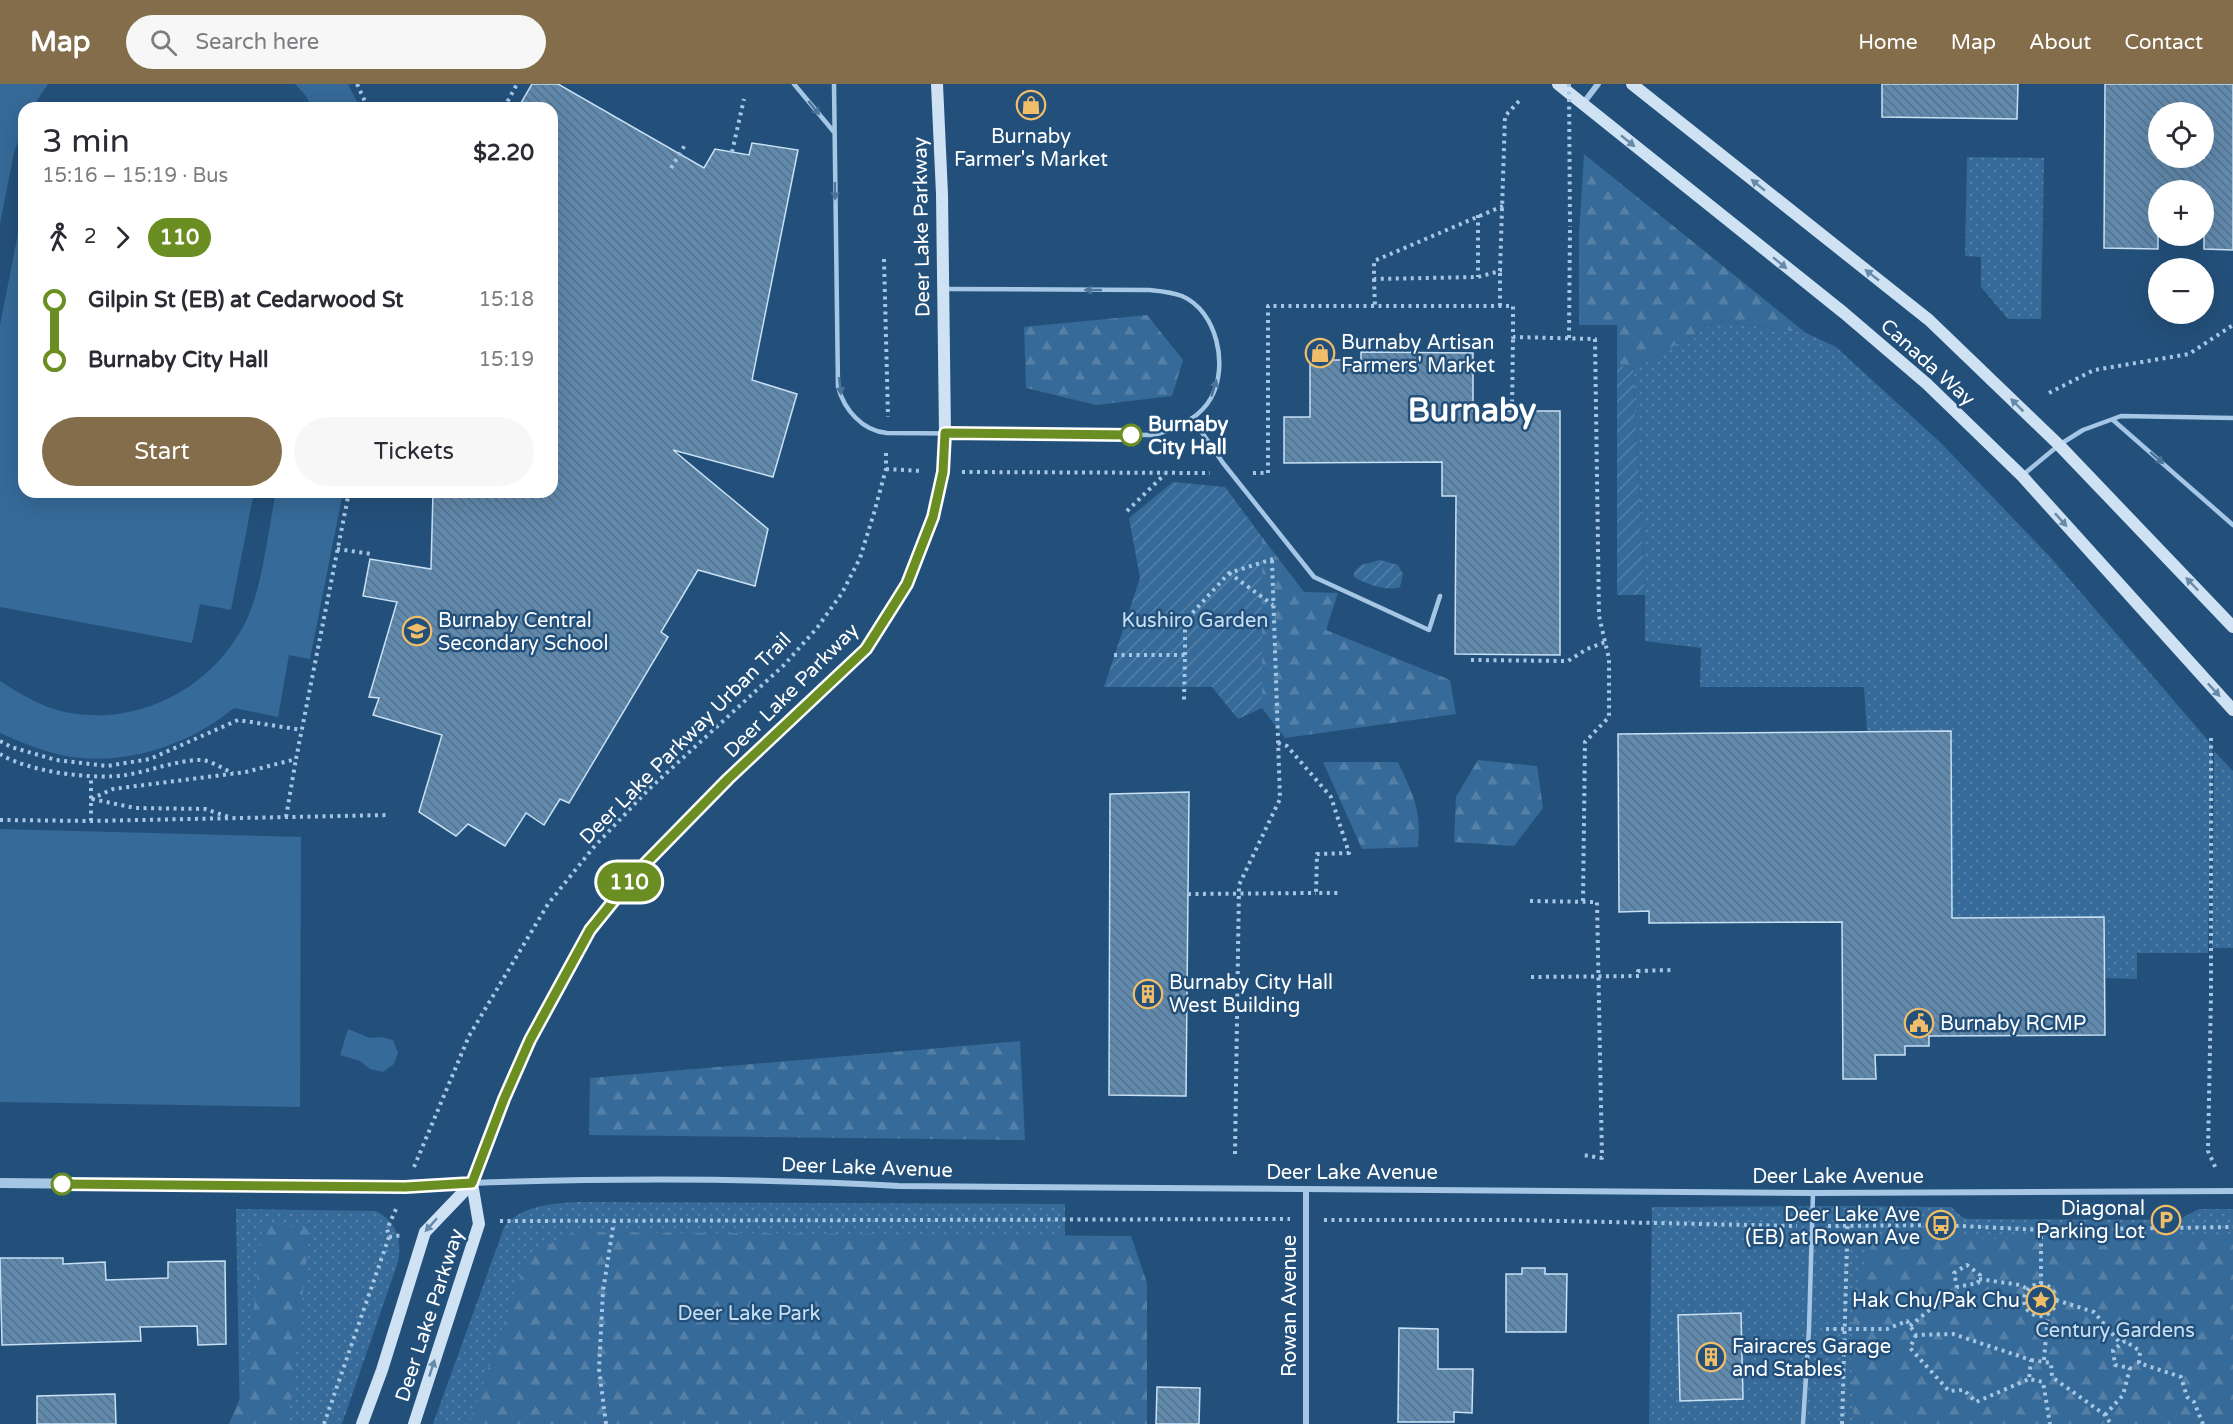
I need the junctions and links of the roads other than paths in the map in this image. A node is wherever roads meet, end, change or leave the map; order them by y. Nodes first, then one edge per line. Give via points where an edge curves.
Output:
1 (794, 84) edge
2 (834, 84) edge
3 (937, 84) edge
4 (1558, 84) edge
5 (1598, 84) edge
6 (1632, 84) edge
7 (1582, 105) junction
8 (834, 132) junction
9 (942, 289) junction
10 (1192, 418) junction
11 (2233, 418) edge
12 (2113, 420) junction
13 (945, 433) junction
14 (2059, 446) junction
15 (2022, 476) junction
16 (2233, 525) edge
17 (1440, 596) dead end
18 (2233, 627) edge
19 (2233, 710) edge
20 (0, 1183) edge
21 (472, 1183) junction
22 (1306, 1189) junction
23 (2233, 1191) edge
24 (1813, 1193) junction
25 (362, 1424) edge
26 (414, 1424) edge
27 (1306, 1424) edge
28 (1803, 1424) edge

1 -> 8 lane
2 - 8 lane
3 - 9 main road, Deer Lake Parkway
4 - 7 main road, Canada Way
5 - 7 street
14 -> 6 main road, Canada Way via 1929,320
7 -> 15 main road, Canada Way via 1844,314 1927,384
8 -> 13 lane via 841,398 854,416 880,432
10 -> 9 lane via 1211,398 1217,383 1218,361 1211,324 1182,296 1150,290
9 - 13 main road, Deer Lake Parkway
10 - 13 lane via 1154,435
10 - 17 lane via 1314,576 1429,630
11 - 12 lane via 2121,416
12 - 14 lane via 2083,430
12 -> 16 lane
13 - 21 main road, Deer Lake Parkway via 943,472 933,517 902,593 866,649 728,779 636,873 590,930 530,1040
14 - 15 lane
18 -> 14 main road, Canada Way
15 -> 19 main road, Canada Way
20 - 21 street via 405,1187
21 - 22 street, Deer Lake Avenue via 798,1180 899,1186
21 -> 25 main road, Deer Lake Parkway via 425,1232
26 -> 21 main road, Deer Lake Parkway via 479,1224
22 - 24 street, Deer Lake Avenue
22 - 27 street, Rowan Avenue
23 - 24 street, Deer Lake Avenue
24 - 28 lane

